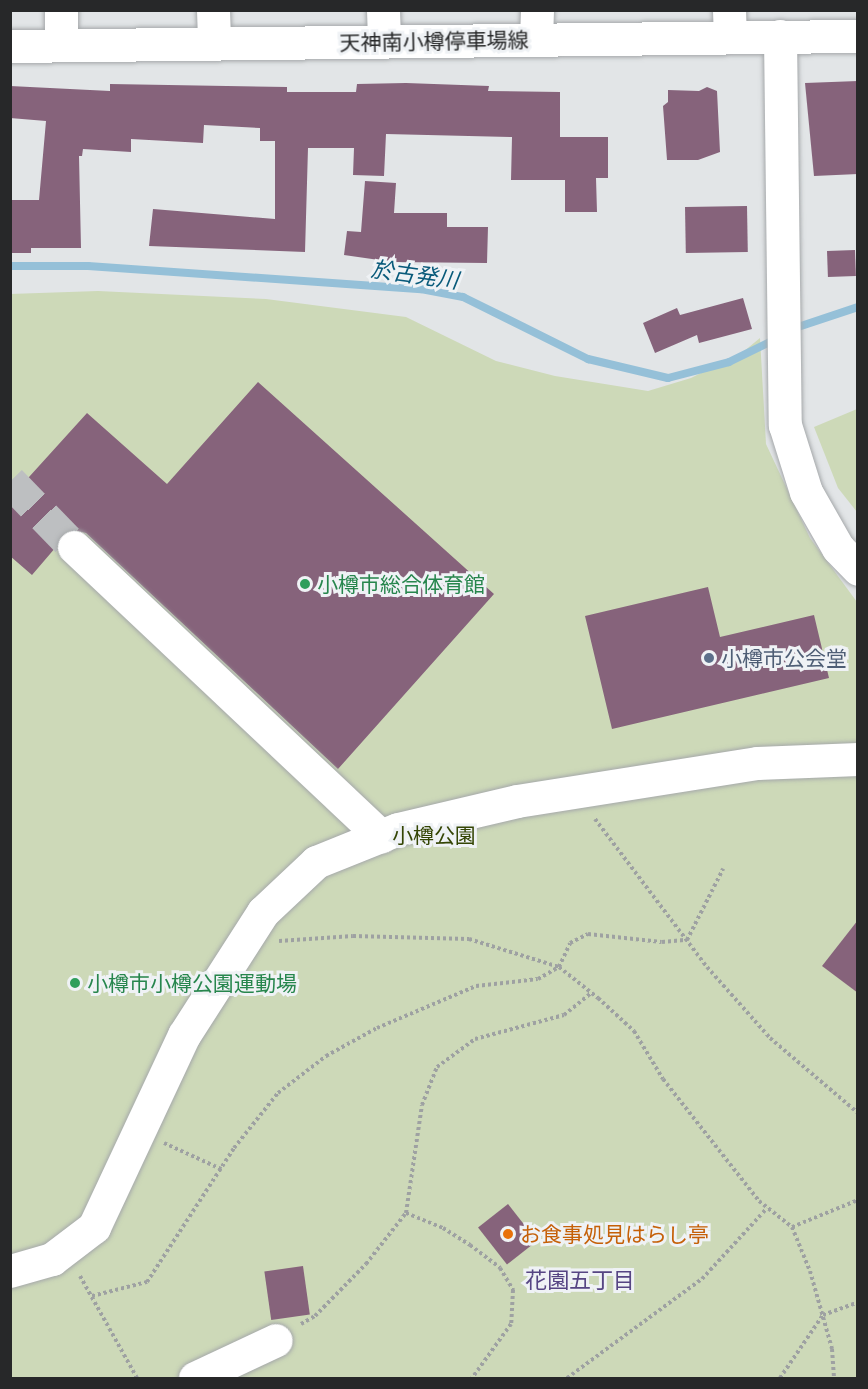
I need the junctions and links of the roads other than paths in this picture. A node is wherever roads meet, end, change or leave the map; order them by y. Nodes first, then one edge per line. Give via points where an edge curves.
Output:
1 (61, 10) edge
2 (213, 10) edge
3 (730, 24) edge
4 (537, 25) edge
5 (384, 26) edge
6 (780, 36) junction
7 (858, 36) edge
8 (214, 44) junction
9 (61, 45) junction
10 (10, 46) edge
11 (74, 547) tunnel mouth
12 (858, 569) edge
13 (858, 759) edge
14 (381, 836) junction
15 (10, 1271) edge
16 (276, 1340) road end
17 (195, 1378) edge

1 - 9 street
2 - 8 street
3 - 4 street, 天神南小樽停車場線
3 - 6 street, 天神南小樽停車場線
4 - 5 street, 天神南小樽停車場線
5 - 8 street, 天神南小樽停車場線
6 - 7 street, 天神南小樽停車場線
6 - 12 street via 785,425 806,492 838,548
8 - 9 street, 天神南小樽停車場線
9 - 10 street, 天神南小樽停車場線
11 - 14 street
13 - 14 street via 757,762 506,804
14 - 15 street via 316,862 263,912 184,1035 94,1227 52,1259
16 - 17 street

